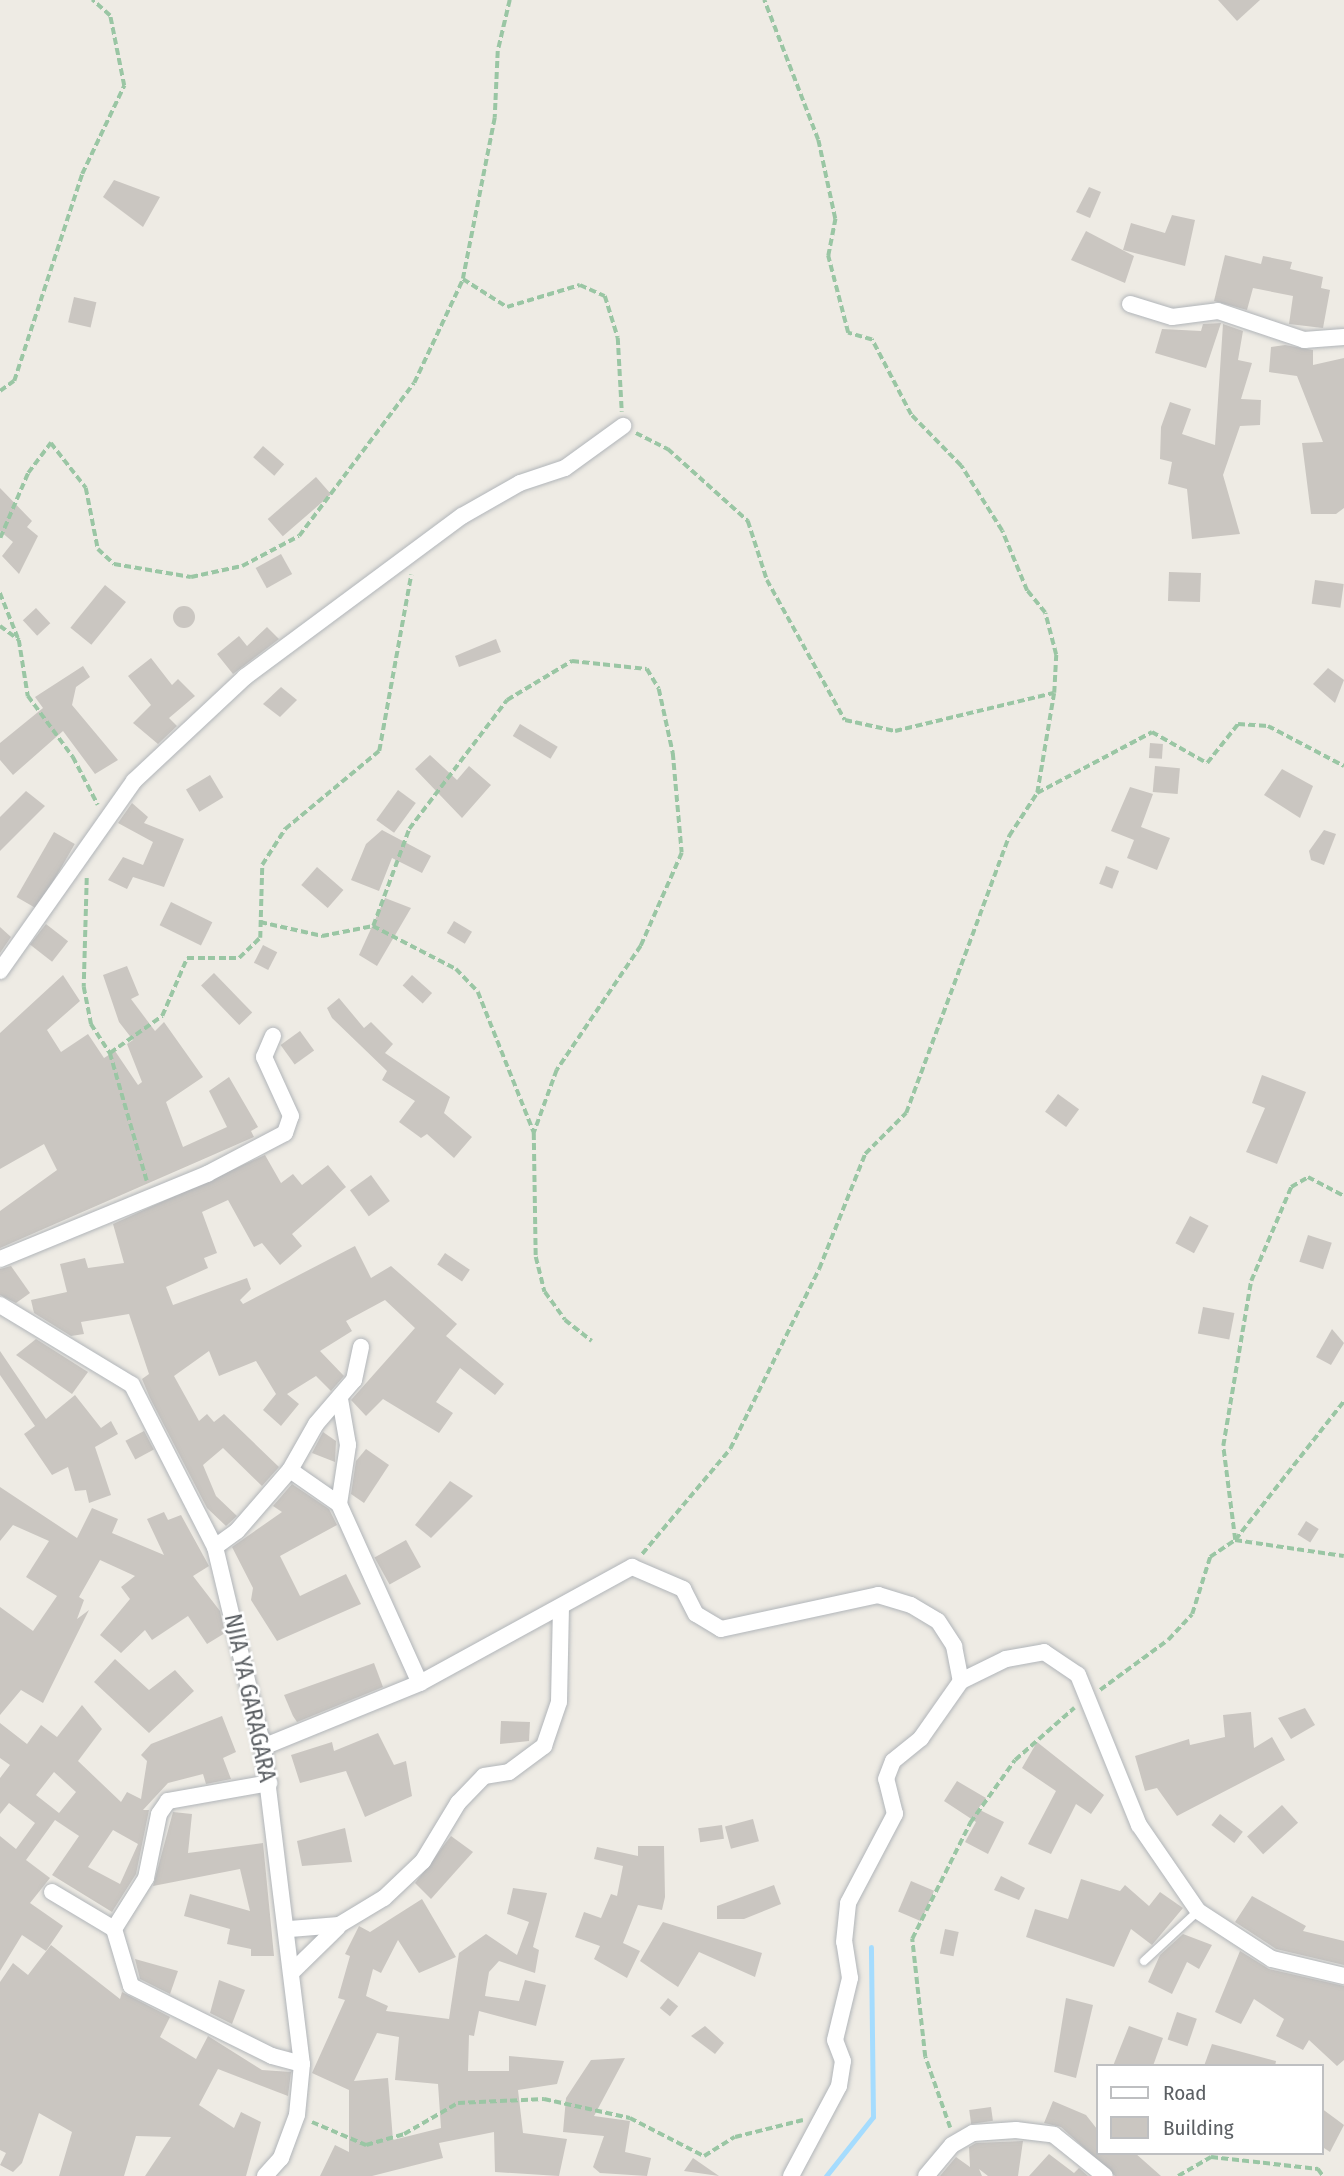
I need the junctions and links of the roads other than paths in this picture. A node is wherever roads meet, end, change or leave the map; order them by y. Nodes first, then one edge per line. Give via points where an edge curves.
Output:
1 (1130, 304) dead end
2 (1344, 337) edge
3 (623, 426) road end
4 (0, 971) edge
5 (272, 1036) dead end
6 (0, 1259) edge
7 (0, 1305) edge
8 (361, 1347) dead end
9 (340, 1399) junction
10 (290, 1470) junction
11 (339, 1503) junction
12 (215, 1547) junction
13 (561, 1610) junction
14 (961, 1681) junction
15 (420, 1684) junction
16 (263, 1747) junction
17 (269, 1783) junction
18 (52, 1892) dead end
19 (1198, 1911) junction
20 (339, 1925) junction
21 (114, 1929) junction
22 (290, 1929) junction
23 (1144, 1961) dead end
24 (293, 1971) junction
25 (1344, 1976) edge
26 (302, 2064) junction
27 (265, 2176) edge
28 (791, 2176) edge
29 (926, 2176) edge
30 (1105, 2176) edge

1 - 2 street via 1172,317 1218,312 1304,340
3 - 4 street via 565,468 520,483 415,551 245,677 134,781
5 - 6 street via 264,1057 291,1116 285,1133 152,1198
7 - 12 street, NJIA YA GARAGARA via 132,1385
8 - 9 street via 362,1365
9 - 10 street via 316,1424
9 - 11 street via 348,1445
10 - 11 street
10 - 12 street via 237,1531
11 - 15 street
12 - 16 street, NJIA YA GARAGARA
13 - 14 street via 632,1567 683,1588 696,1614 722,1629 878,1595 911,1605 938,1621 954,1646
13 - 15 street via 490,1641
13 - 20 street via 559,1702 544,1746 509,1772 484,1776 458,1803 423,1861 384,1898
14 - 19 street via 1006,1658 1044,1651 1078,1675 1083,1702 1139,1825
14 - 28 street via 921,1738 893,1761 886,1779 895,1814 848,1903 844,1942 850,1978 835,2040 843,2061 830,2110 817,2122
15 - 16 street
16 - 17 street, NJIA YA GARAGARA
17 - 21 street via 168,1801 159,1814 146,1878
17 - 22 street, NJIA YA GARAGARA
18 - 21 street
19 - 23 lane
19 - 25 street via 1272,1959
20 - 22 street
20 - 24 street
21 - 26 street via 131,1986 272,2056
22 - 24 street, NJIA YA GARAGARA
24 - 26 street, NJIA YA GARAGARA
26 - 27 street, NJIA YA GARAGARA via 297,2115 281,2158
29 - 30 street via 957,2142 984,2133 1054,2135

